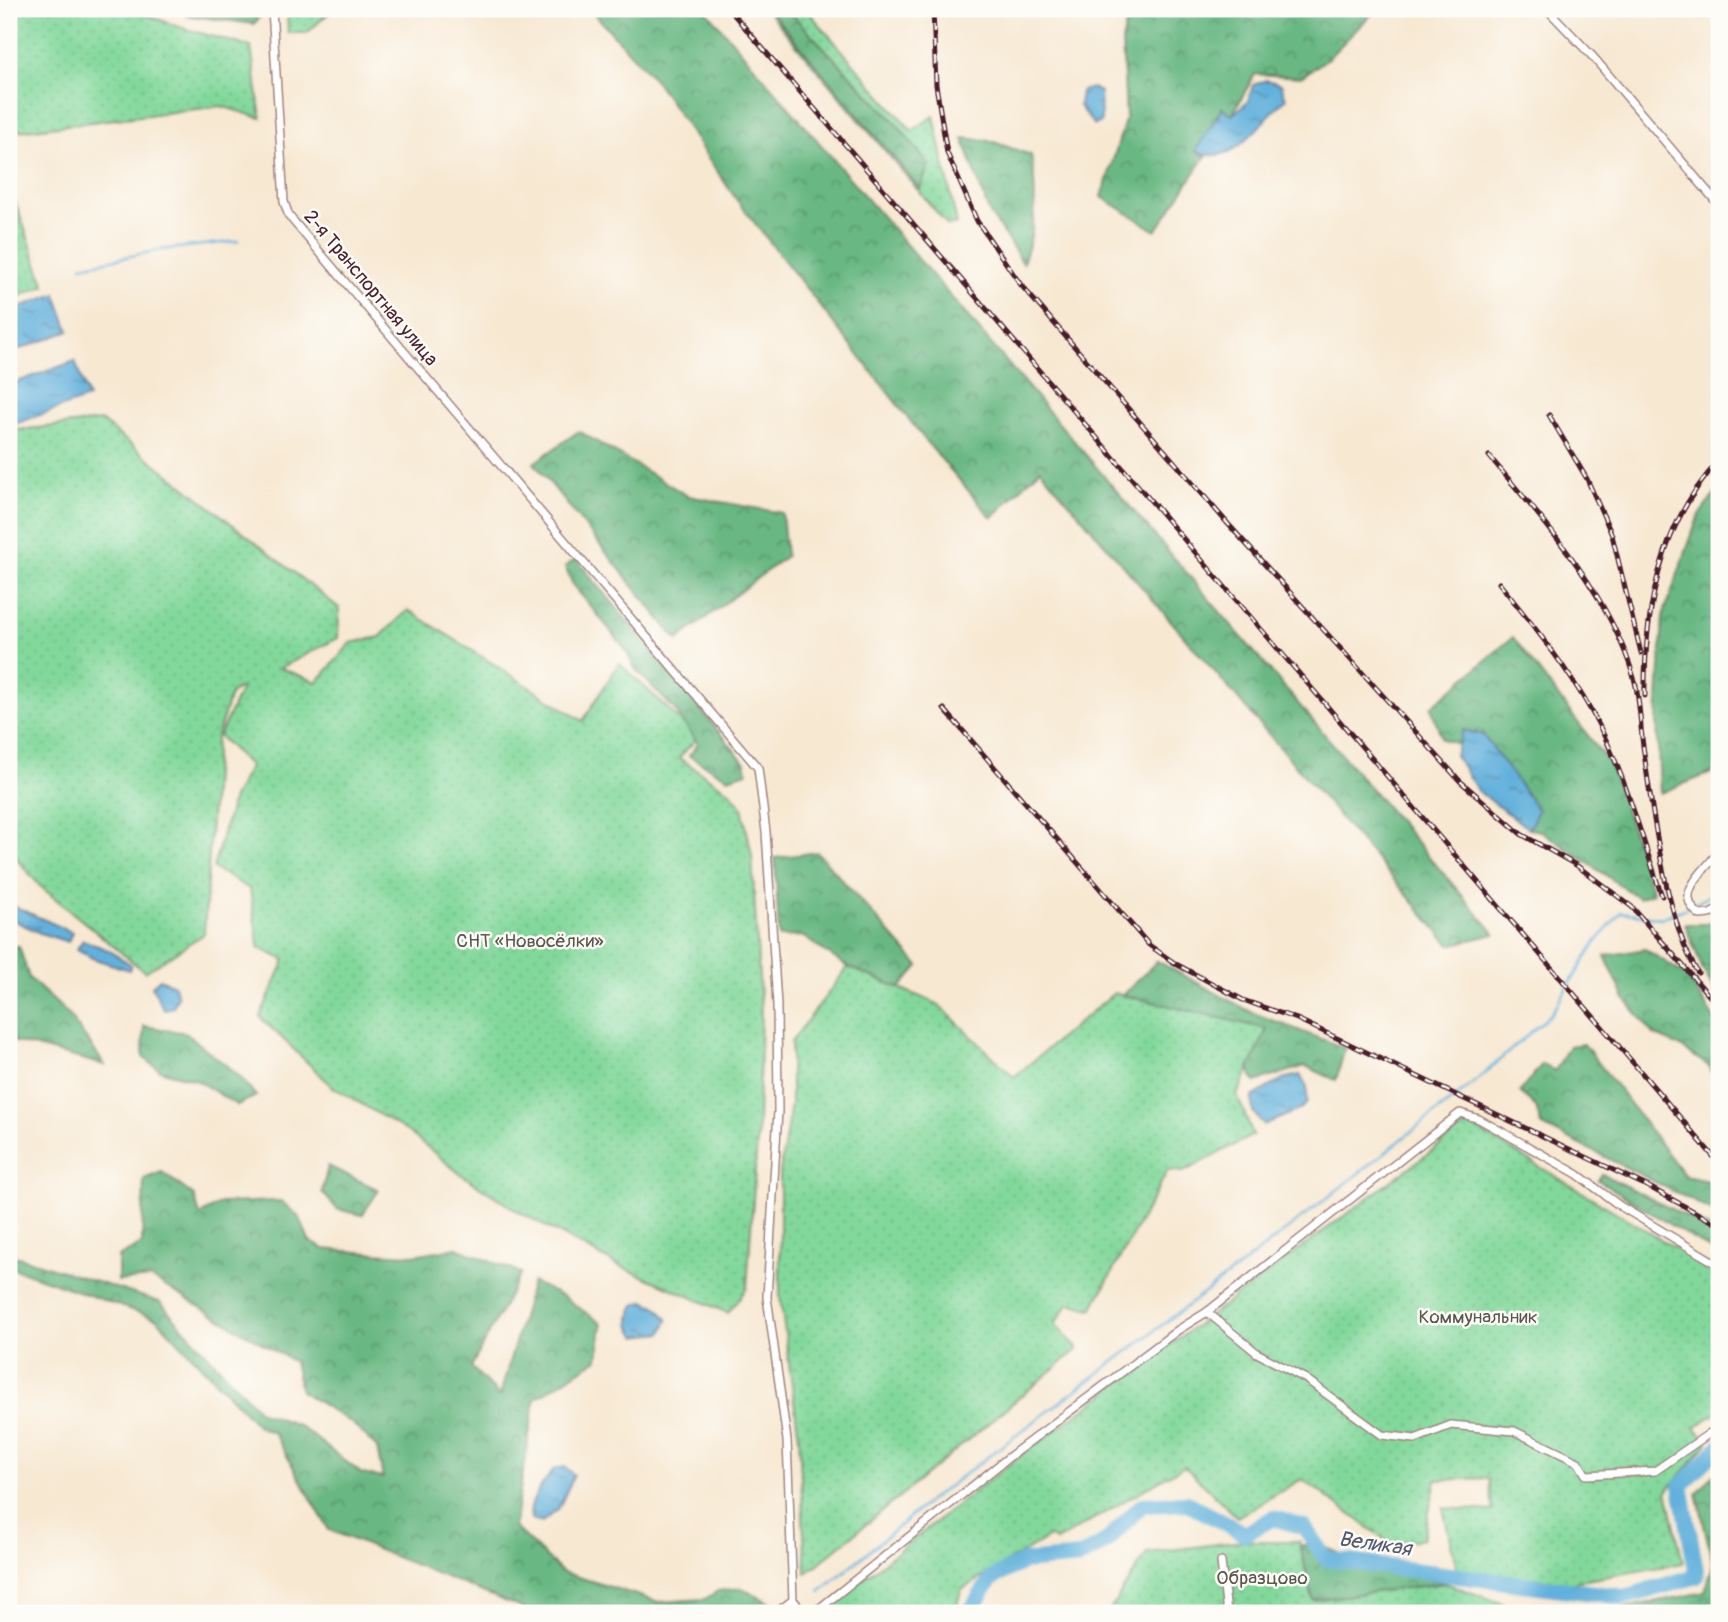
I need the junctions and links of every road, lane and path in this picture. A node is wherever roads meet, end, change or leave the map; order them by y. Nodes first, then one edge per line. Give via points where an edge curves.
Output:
1 (272, 9) edge
2 (1547, 9) edge
3 (1719, 205) edge
4 (1719, 851) edge
5 (1719, 909) edge
6 (1719, 1265) edge
7 (1207, 1312) junction
8 (1719, 1436) edge
9 (1221, 1562) dead end
10 (793, 1600) junction
11 (776, 1613) edge
12 (1227, 1613) edge

1 - 10 street, 2-я Транспортная улица via 285,210 758,768 777,1005 778,1111 766,1297 787,1440
2 - 3 street
4 - 5 street via 1695,878 1688,894 1690,906 1700,915
6 - 7 street via 1620,1206 1577,1174 1460,1113
7 - 8 street via 1257,1353 1306,1379 1382,1436 1415,1439 1451,1425 1514,1431 1578,1462 1586,1475 1656,1471 1710,1433
7 - 10 street via 1009,1457 820,1608 804,1612
9 - 12 street
10 - 11 street

